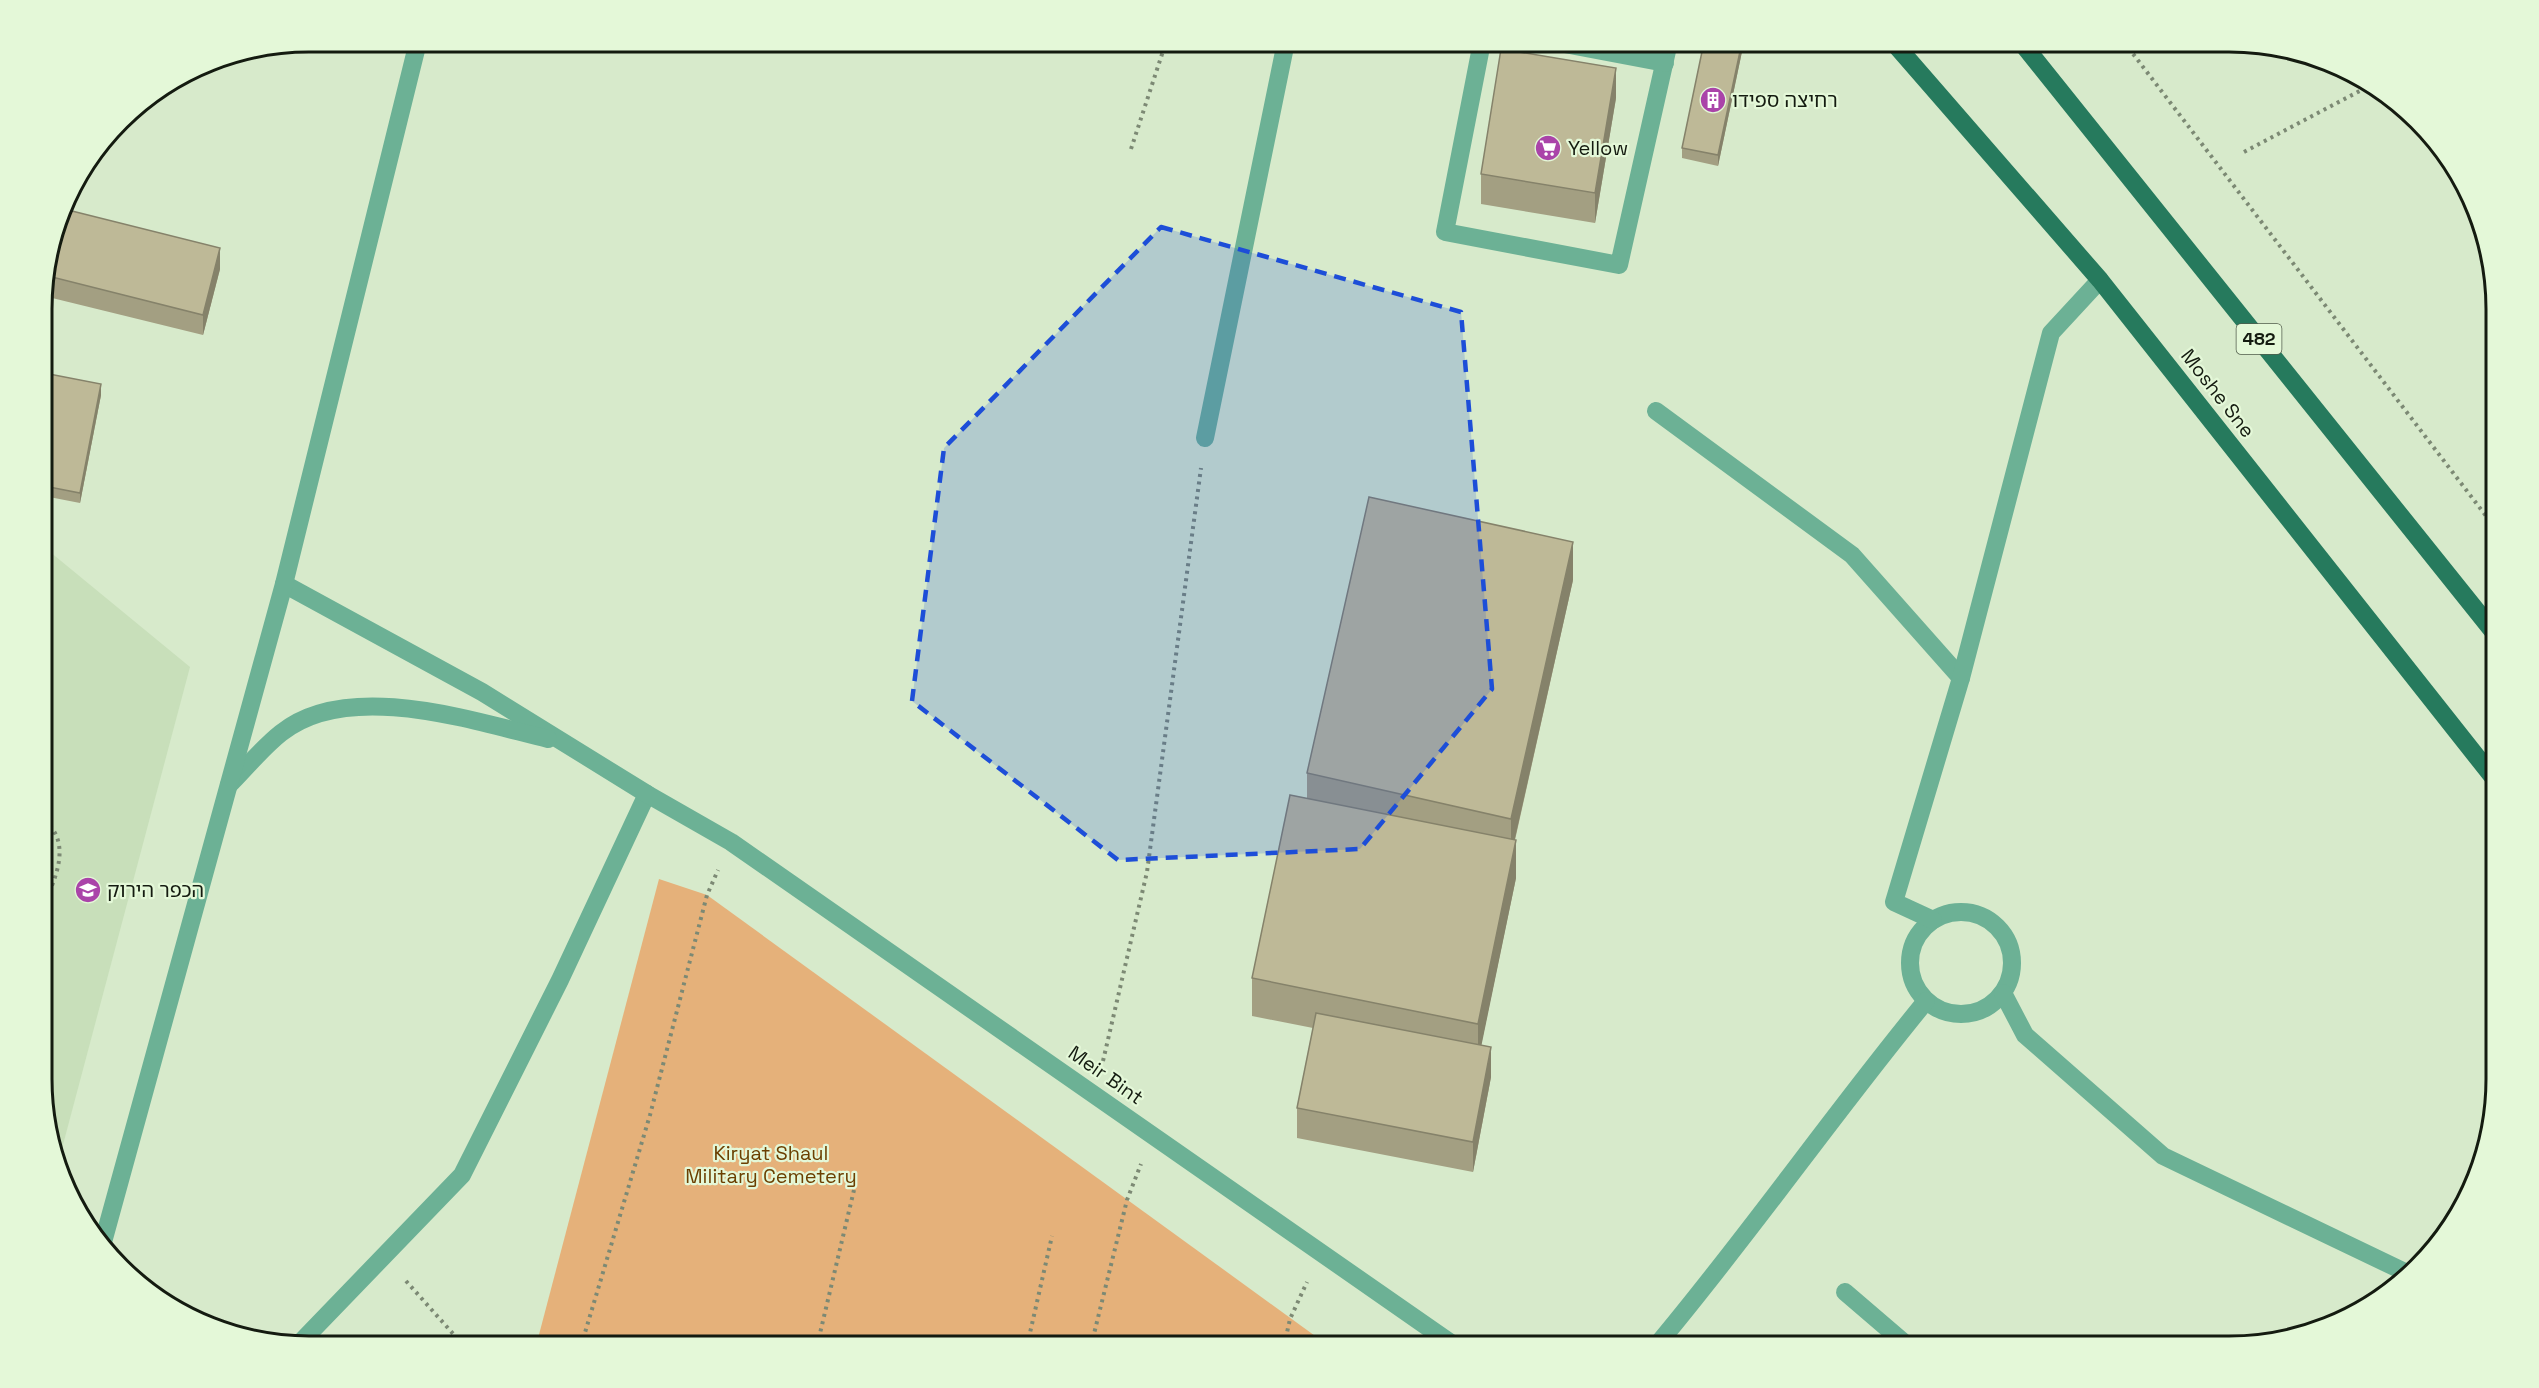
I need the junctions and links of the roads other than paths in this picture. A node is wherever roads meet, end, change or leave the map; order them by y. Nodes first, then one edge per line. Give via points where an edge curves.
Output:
1 (416, 52) edge
2 (1284, 52) edge
3 (1480, 52) edge
4 (1607, 52) edge
5 (1667, 52) edge
6 (1902, 52) edge
7 (2029, 52) edge
8 (1665, 63) junction
9 (2100, 280) junction
10 (1656, 411) dead end
11 (1205, 438) road end
12 (284, 584) junction
13 (2486, 623) edge
14 (1961, 678) junction
15 (564, 743) junction
16 (2486, 768) edge
17 (228, 786) junction
18 (647, 794) junction
19 (1934, 920) junction
20 (2003, 993) junction
21 (1926, 1001) junction
22 (105, 1234) edge
23 (2401, 1270) edge
24 (1845, 1292) dead end
25 (307, 1336) edge
26 (1441, 1336) edge
27 (1664, 1336) edge
28 (1896, 1336) edge

1 - 12 street
2 - 11 street
3 - 8 street via 1445,232 1619,265
4 - 8 street
5 - 8 street
6 - 9 main road, Moshe Sne
7 - 13 main road, 482
9 - 14 street via 2051,333
9 - 16 main road, Moshe Sne
10 - 14 street via 1852,555
12 - 15 street, Meir Bint via 482,692
12 - 17 street
14 - 19 street via 1893,902
15 - 17 street via 433,711 372,705 318,713 281,732
15 - 18 street, Meir Bint
17 - 22 street
18 - 25 street via 462,1175
18 - 26 street, Meir Bint via 731,842
19 - 20 street via 1945,914 1970,912 1987,918 2000,930 2012,958 2011,977
19 - 21 street via 1920,932 1910,959 1912,977
20 - 21 street via 1973,1014 1953,1014
20 - 23 street via 2025,1035 2163,1156
21 - 27 street
24 - 28 street

